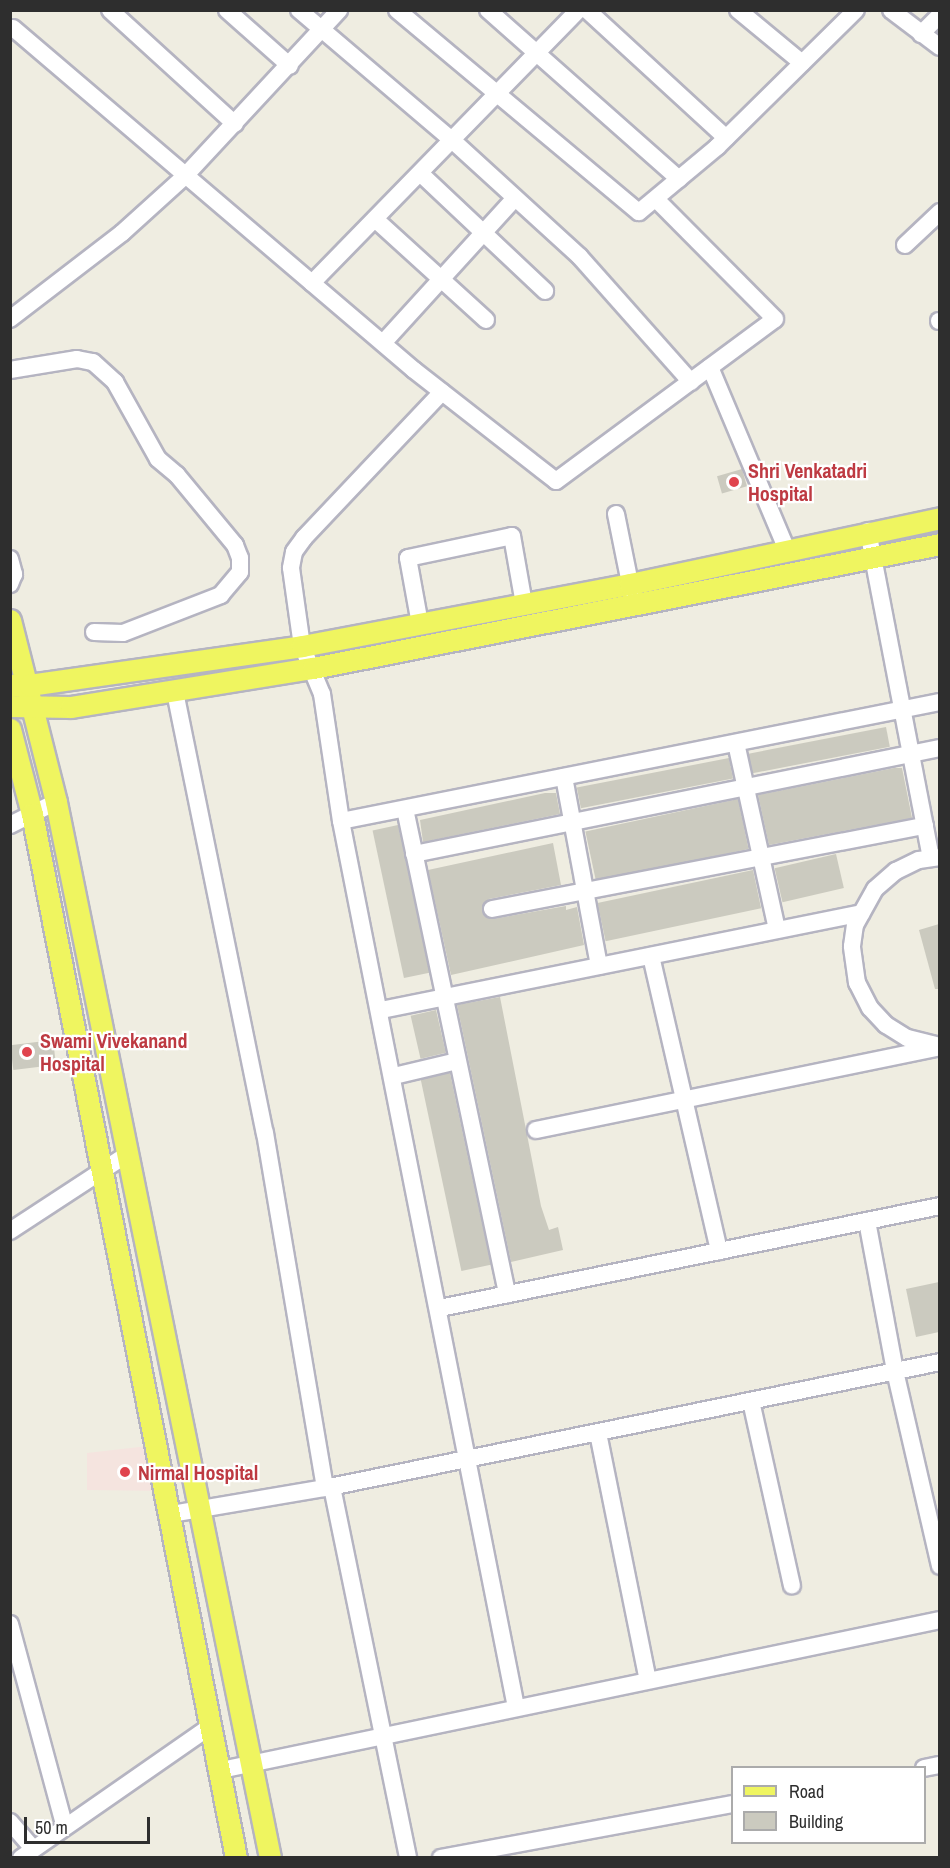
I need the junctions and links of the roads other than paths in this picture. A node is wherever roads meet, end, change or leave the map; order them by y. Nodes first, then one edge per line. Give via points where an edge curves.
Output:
1 (110, 10) edge
2 (227, 10) edge
3 (299, 10) edge
4 (339, 10) edge
5 (397, 10) edge
6 (488, 10) edge
7 (578, 10) edge
8 (587, 10) edge
9 (738, 10) edge
10 (856, 10) edge
11 (891, 10) edge
12 (939, 15) edge
13 (13, 28) dead end
14 (322, 30) junction
15 (921, 34) junction
16 (939, 47) edge
17 (537, 52) junction
18 (802, 63) junction
19 (291, 66) junction
20 (498, 93) junction
21 (235, 124) junction
22 (726, 138) junction
23 (452, 140) junction
24 (420, 172) junction
25 (184, 177) junction
26 (680, 179) junction
27 (515, 198) junction
28 (656, 198) junction
29 (939, 212) edge
30 (375, 219) junction
31 (483, 232) junction
32 (905, 245) dead end
33 (442, 280) junction
34 (312, 283) junction
35 (545, 291) dead end
36 (10, 318) edge
37 (486, 320) dead end
38 (382, 343) junction
39 (710, 367) junction
40 (10, 370) edge
41 (691, 382) junction
42 (442, 392) junction
43 (616, 514) dead end
44 (939, 518) edge
45 (868, 531) junction
46 (939, 544) edge
47 (787, 550) junction
48 (873, 558) junction
49 (10, 559) edge
50 (10, 584) edge
51 (630, 584) junction
52 (524, 604) junction
53 (635, 606) junction
54 (10, 620) edge
55 (420, 624) junction
56 (94, 632) dead end
57 (302, 646) junction
58 (313, 668) junction
59 (20, 685) edge
60 (175, 692) junction
61 (939, 702) edge
62 (10, 705) edge
63 (34, 708) junction
64 (902, 711) junction
65 (10, 729) edge
66 (736, 743) junction
67 (939, 748) edge
68 (910, 753) junction
69 (564, 777) junction
70 (746, 789) junction
71 (56, 802) junction
72 (405, 809) junction
73 (32, 814) junction
74 (342, 821) junction
75 (573, 823) junction
76 (10, 825) edge
77 (925, 826) junction
78 (414, 854) junction
79 (935, 857) edge
80 (761, 860) junction
81 (585, 893) junction
82 (492, 909) dead end
83 (861, 913) junction
84 (777, 930) junction
85 (651, 956) junction
86 (599, 966) junction
87 (444, 998) junction
88 (381, 1010) junction
89 (939, 1047) edge
90 (457, 1061) junction
91 (394, 1076) junction
92 (685, 1101) junction
93 (536, 1130) dead end
94 (129, 1153) junction
95 (100, 1171) junction
96 (939, 1206) edge
97 (867, 1221) junction
98 (10, 1231) edge
99 (719, 1251) junction
100 (507, 1294) junction
101 (440, 1308) junction
102 (939, 1362) edge
103 (895, 1371) junction
104 (751, 1401) junction
105 (598, 1433) junction
106 (465, 1461) junction
107 (329, 1488) junction
108 (201, 1509) junction
109 (171, 1514) junction
110 (939, 1566) edge
111 (792, 1586) dead end
112 (939, 1620) edge
113 (10, 1624) edge
114 (648, 1680) junction
115 (516, 1707) junction
116 (211, 1726) junction
117 (386, 1733) junction
118 (251, 1763) junction
119 (221, 1770) junction
120 (731, 1804) edge
121 (10, 1822) edge
122 (64, 1824) junction
123 (27, 1853) edge
124 (236, 1857) edge
125 (270, 1857) edge
126 (408, 1857) edge
127 (441, 1857) edge

1 - 21 street
2 - 19 street
3 - 14 street
4 - 14 street
5 - 20 street
6 - 17 street
7 - 17 street
8 - 22 street
9 - 18 street
10 - 18 street
11 - 15 street
12 - 15 street
13 - 25 street
14 - 19 street
14 - 23 street
15 - 16 street
17 - 20 street
17 - 26 street
18 - 22 street
19 - 21 street
20 - 23 street
20 - 28 street via 636,211 642,211
21 - 25 street
22 - 26 street
23 - 24 street
23 - 27 street
24 - 30 street
24 - 31 street
25 - 34 street
25 - 36 street via 122,233
26 - 28 street
27 - 31 street
27 - 41 street via 580,257
28 - 39 street via 775,319
29 - 32 street
30 - 33 street
30 - 34 street
31 - 33 street
31 - 35 street
33 - 37 street
33 - 38 street
34 - 38 street
38 - 42 street
39 - 41 street
39 - 47 street
40 - 56 street via 76,359 93,362 115,382 158,459 220,528 240,558 240,572 221,595 123,633
41 - 42 street via 556,481
42 - 57 street via 294,552 291,568
43 - 51 street
44 - 45 main road
45 - 47 main road
45 - 48 street
46 - 48 main road
47 - 51 main road
48 - 53 main road
48 - 64 street
49 - 50 street via 14,574
51 - 52 main road
51 - 53 street
52 - 55 main road
52 - 55 street via 512,536 408,558
53 - 58 main road
54 - 59 main road
55 - 57 main road
57 - 58 street
57 - 59 main road
58 - 60 main road
58 - 74 street via 322,694
59 - 63 main road
60 - 63 main road via 71,707
60 - 107 street via 265,1133
61 - 64 street
62 - 63 main road
63 - 71 main road
64 - 66 street
64 - 68 street
65 - 73 main road
66 - 69 street
66 - 70 street
67 - 68 street
68 - 70 street
68 - 77 street
69 - 72 street
69 - 75 street
70 - 75 street
70 - 80 street
71 - 73 street
71 - 94 main road
72 - 74 street
72 - 78 street
73 - 76 street
73 - 95 main road
74 - 88 street
75 - 78 street
75 - 81 street
77 - 79 street
77 - 80 street
78 - 87 street
79 - 83 street via 896,871 875,889
80 - 81 street
80 - 84 street
81 - 82 street
81 - 86 street
83 - 84 street
83 - 89 street via 852,946 857,983 870,1008 886,1025 907,1038
84 - 85 street
85 - 86 street
85 - 92 street
86 - 87 street
87 - 88 street
87 - 90 street
88 - 91 street
89 - 92 street
90 - 91 street
90 - 100 street
91 - 101 street
92 - 93 street
92 - 99 street
94 - 95 street
94 - 108 main road
95 - 98 street
95 - 109 main road
96 - 97 street
97 - 99 street
97 - 103 street
99 - 100 street
100 - 101 street
101 - 106 street
102 - 103 street
103 - 104 street
103 - 110 street
104 - 105 street
104 - 111 street
105 - 106 street
105 - 114 street
106 - 107 street
106 - 115 street
107 - 108 street
107 - 117 street
108 - 109 street
108 - 118 main road
109 - 116 main road
112 - 114 street
113 - 122 street
114 - 115 street
115 - 117 street
116 - 119 main road
116 - 122 street
117 - 118 street
117 - 126 street
118 - 119 street
118 - 125 main road
119 - 124 main road
120 - 127 street
121 - 123 street
122 - 123 street

